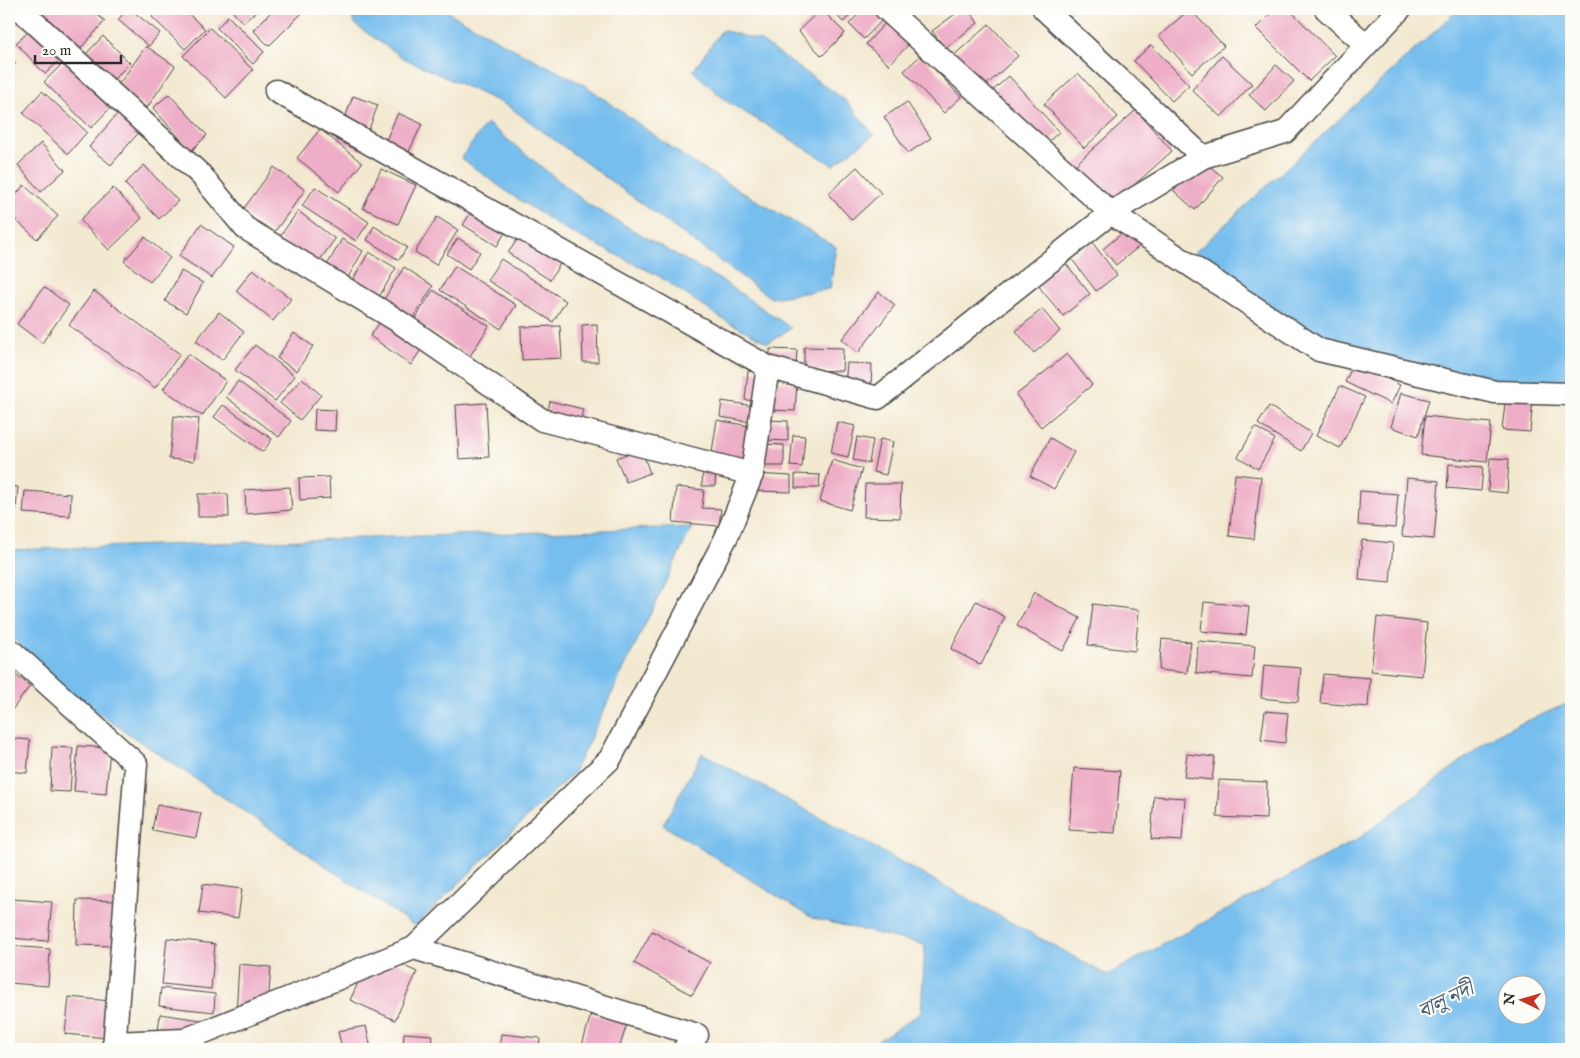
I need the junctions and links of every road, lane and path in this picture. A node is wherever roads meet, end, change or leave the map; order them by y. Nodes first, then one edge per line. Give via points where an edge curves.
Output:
1 (886, 9) edge
2 (1044, 9) edge
3 (1326, 9) edge
4 (1400, 9) edge
5 (18, 15) edge
6 (1366, 45) junction
7 (276, 91) dead end
8 (1203, 157) junction
9 (1111, 214) junction
10 (768, 367) junction
11 (1571, 394) edge
12 (752, 474) junction
13 (9, 649) edge
14 (414, 948) junction
15 (114, 1046) edge
16 (684, 1049) edge

1 - 9 street
2 - 8 street
3 - 6 street
4 - 6 street
5 - 12 street via 201,175 244,228 395,319 542,420
6 - 8 street via 1285,132
7 - 10 street
8 - 9 street
9 - 10 street via 878,398
9 - 11 street via 1319,350 1495,392
10 - 12 street
12 - 14 street via 726,538 610,759
13 - 15 street via 136,764
14 - 15 street via 184,1040
14 - 16 street via 698,1034

